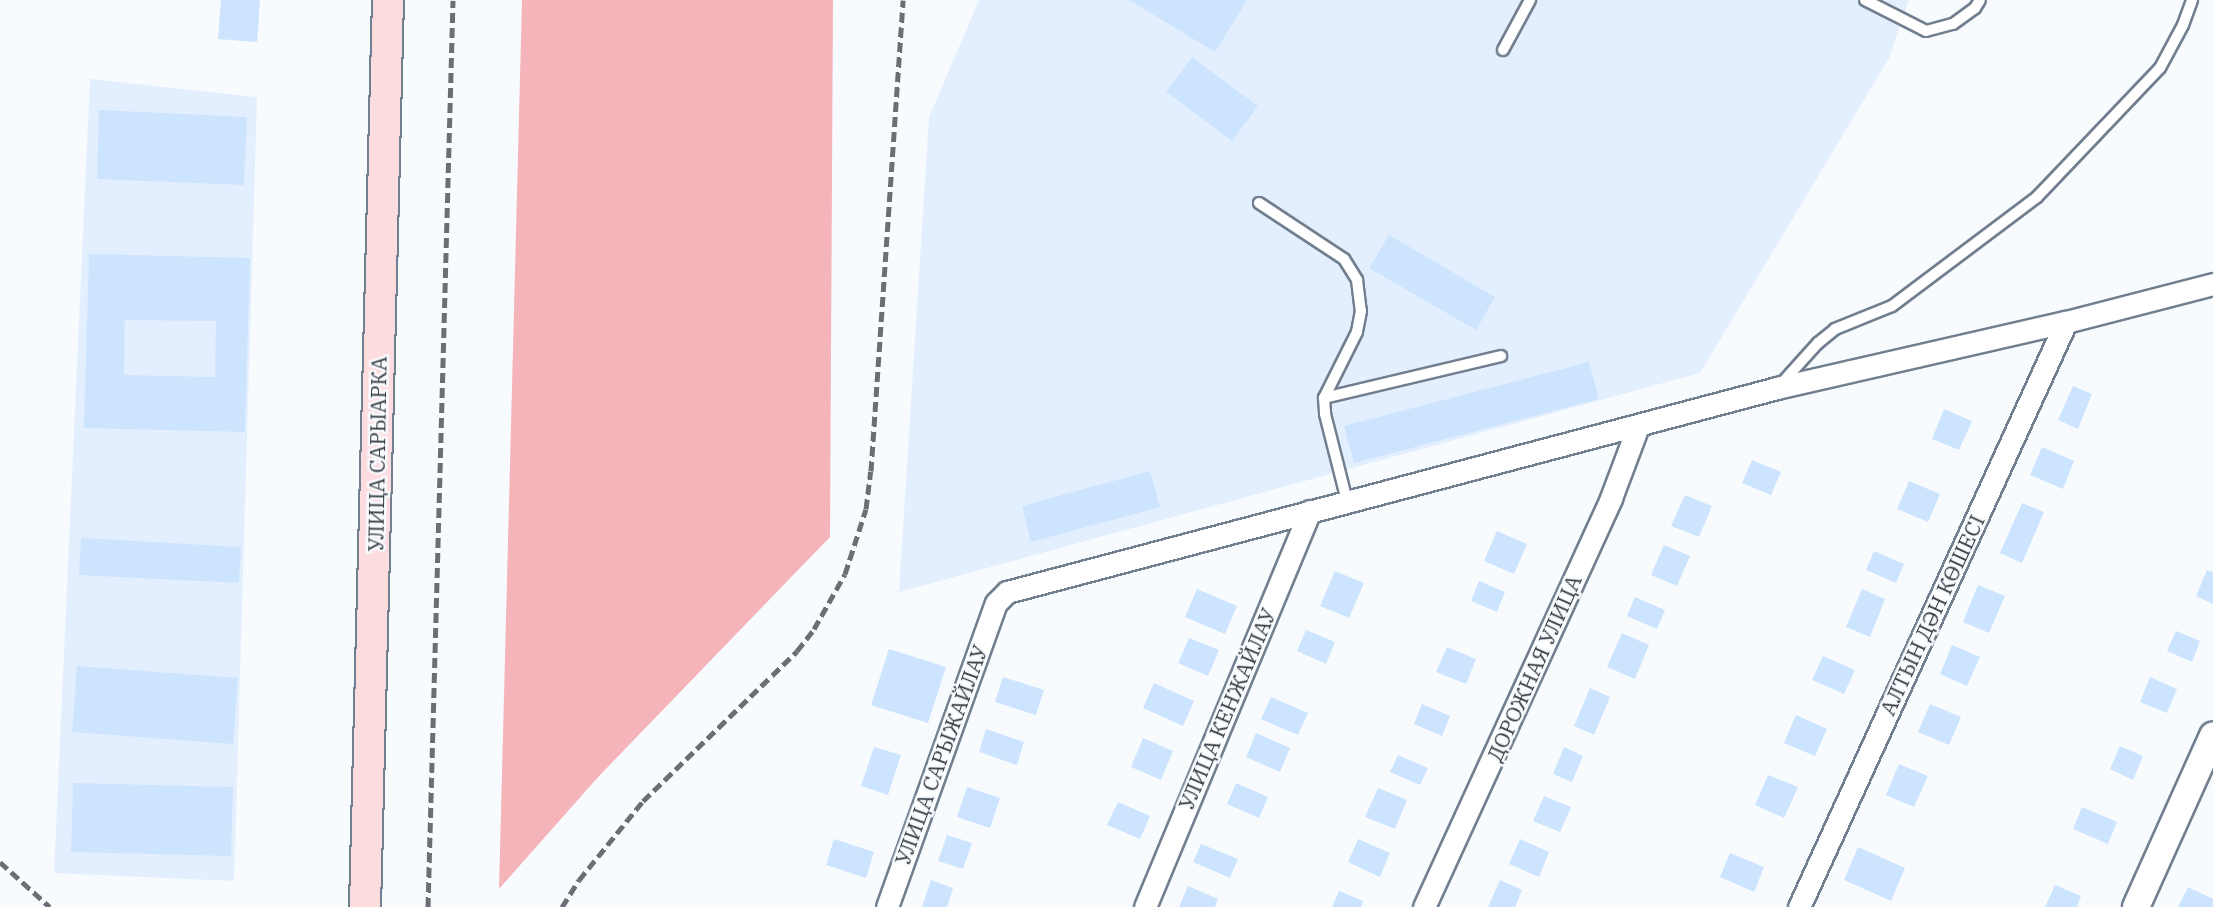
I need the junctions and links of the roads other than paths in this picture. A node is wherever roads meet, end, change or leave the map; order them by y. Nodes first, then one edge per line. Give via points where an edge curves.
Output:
1 (388, 0) edge
2 (1530, 0) edge
3 (1865, 0) edge
4 (1980, 0) edge
5 (2192, 0) edge
6 (1503, 50) dead end
7 (1259, 203) dead end
8 (2213, 284) edge
9 (2066, 322) junction
10 (1502, 356) dead end
11 (1777, 388) junction
12 (1324, 398) junction
13 (1638, 426) junction
14 (1347, 501) junction
15 (1310, 510) junction
16 (2213, 736) edge
17 (365, 907) edge
18 (887, 907) edge
19 (1145, 907) edge
20 (1424, 907) edge
21 (1799, 907) edge
22 (2136, 907) edge

1 - 17 main road, УЛИЦА САРЫАРКА
2 - 6 lane
3 - 4 lane via 1926,31 1953,24
5 - 11 lane via 2160,68 2037,197 1892,306 1835,329
7 - 12 lane via 1344,259 1357,280 1361,311 1357,332
8 - 9 street
9 - 11 street
9 - 21 street, АЛТЫН ДӘН КӨШЕСІ
10 - 12 lane
11 - 13 street
12 - 14 lane
13 - 14 street
13 - 20 street, ДОРОЖНАЯ УЛИЦА via 1611,499
14 - 15 street
15 - 18 street, УЛИЦА САРЫЖАЙЛАУ via 1007,592 996,603
15 - 19 street, УЛИЦА КЕНЖАЙЛАУ
16 - 22 street

